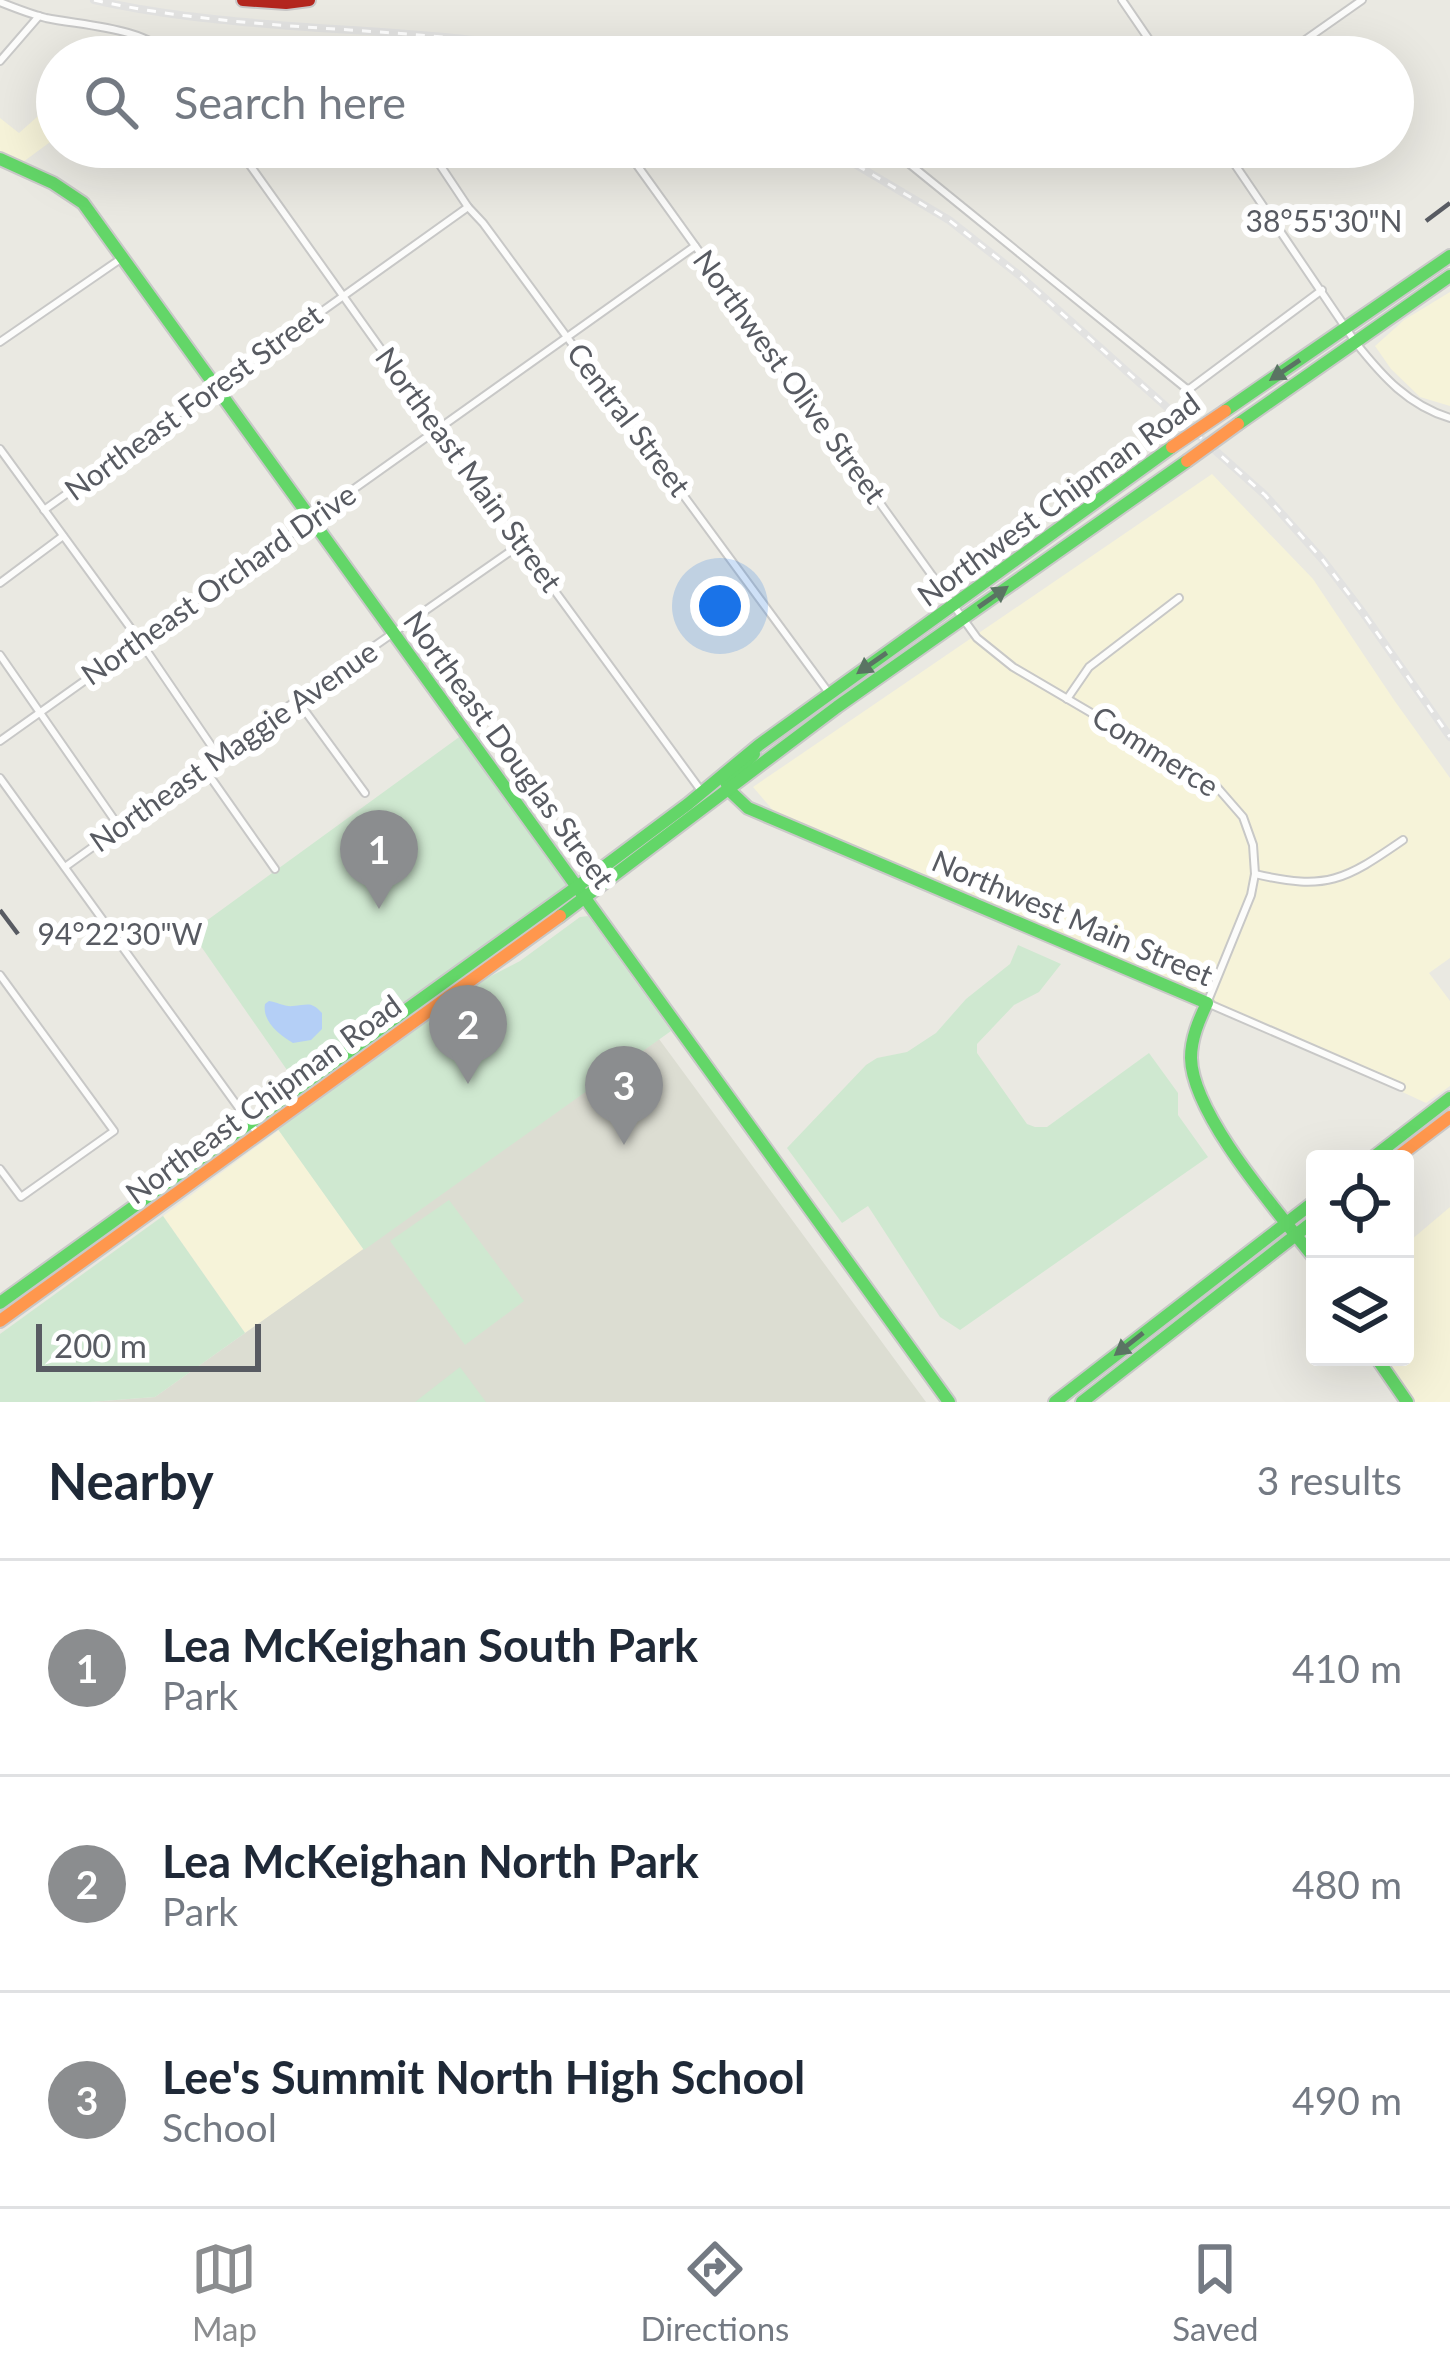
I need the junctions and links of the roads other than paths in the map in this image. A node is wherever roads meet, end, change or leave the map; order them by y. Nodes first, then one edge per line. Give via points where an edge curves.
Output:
1 (243, 0) edge
2 (309, 0) edge
3 (1122, 0) edge
4 (1362, 0) edge
5 (0, 2) edge
6 (39, 16) junction
7 (134, 36) edge
8 (1147, 36) edge
9 (1311, 36) edge
10 (0, 61) edge
11 (0, 159) edge
12 (252, 168) edge
13 (442, 168) edge
14 (639, 168) edge
15 (915, 168) edge
16 (1238, 168) edge
17 (468, 207) junction
18 (695, 246) junction
19 (1450, 256) edge
20 (122, 258) junction
21 (1450, 276) edge
22 (1322, 290) junction
23 (343, 296) junction
24 (1347, 327) junction
25 (566, 337) junction
26 (0, 342) edge
27 (1356, 343) junction
28 (216, 388) junction
29 (1450, 418) edge
30 (438, 428) junction
31 (0, 449) edge
32 (44, 510) junction
33 (313, 519) junction
34 (63, 536) junction
35 (521, 544) junction
36 (0, 583) edge
37 (1179, 598) dead end
38 (958, 612) junction
39 (395, 633) junction
40 (140, 640) junction
41 (0, 655) edge
42 (829, 693) junction
43 (1067, 699) junction
44 (297, 700) junction
45 (41, 712) junction
46 (0, 741) edge
47 (759, 745) junction
48 (219, 757) junction
49 (204, 768) junction
50 (0, 778) edge
51 (729, 790) junction
52 (702, 792) junction
53 (365, 794) dead end
54 (120, 828) junction
55 (1403, 840) dead end
56 (65, 868) junction
57 (275, 869) dead end
58 (1255, 874) junction
59 (582, 892) junction
60 (0, 975) edge
61 (1207, 1003) junction
62 (1401, 1087) dead end
63 (1450, 1098) edge
64 (1436, 1109) junction
65 (1449, 1118) edge
66 (254, 1128) junction
67 (1383, 1150) edge
68 (1407, 1150) edge
69 (0, 1169) edge
70 (1306, 1212) edge
71 (1306, 1223) edge
72 (1292, 1228) junction
73 (1314, 1258) edge
74 (0, 1303) edge
75 (0, 1321) edge
76 (1382, 1366) edge
77 (1087, 1377) junction
78 (950, 1402) edge
79 (1055, 1402) edge
80 (1081, 1402) edge
81 (1407, 1402) edge

1 - 2 main road
3 - 8 street
4 - 9 street
5 - 6 street
6 - 7 street
6 - 10 street
11 - 20 main road, Northeast Douglas Street via 68,190
12 - 23 street, Northeast Main Street
13 - 17 street, Central Street
14 - 18 street, Northwest Olive Street
15 - 22 street via 1187,390
16 - 22 street
17 - 23 street, Northeast Forest Street
17 - 25 street, Central Street
18 - 25 street, Northeast Orchard Drive
18 - 38 street, Northwest Olive Street
19 - 24 main road, Northwest Chipman Road
20 - 26 street
20 - 28 main road, Northeast Douglas Street
21 - 27 main road, Northwest Chipman Road
22 - 24 street
23 - 28 street, Northeast Forest Street
23 - 30 street, Northeast Main Street
24 - 27 street
24 -> 38 main road, Northwest Chipman Road, bridge via 1172,447
25 - 30 street, Northeast Orchard Drive
25 - 42 street, Central Street
27 - 29 street via 1407,398
38 -> 27 main road, Northwest Chipman Road, bridge
28 - 32 street, Northeast Forest Street
28 - 33 main road, Northeast Douglas Street
30 - 33 street, Northeast Orchard Drive
30 - 35 street, Northeast Main Street
31 - 32 street
32 - 34 street
33 - 39 main road, Northeast Douglas Street
33 - 40 street, Northeast Orchard Drive
34 - 36 street, Northeast Forest Street
34 - 40 street
35 - 39 street, Northeast Maggie Avenue
35 - 52 street, Northeast Main Street
37 - 43 street via 1089,667
38 -> 42 main road, Northwest Chipman Road
38 - 43 street, Commerce via 994,654
38 - 51 main road, Northwest Chipman Road
39 - 44 street, Northeast Maggie Avenue
39 - 59 main road, Northeast Douglas Street
40 - 45 street, Northeast Orchard Drive
40 - 48 street
41 - 45 street
42 - 47 main road, Northwest Chipman Road
43 - 58 street, Commerce via 1216,786 1244,817
44 - 48 street, Northeast Maggie Avenue
44 - 53 street
45 - 46 street, Northeast Orchard Drive
45 - 54 street
47 - 51 main road via 726,782
47 - 52 main road, Northwest Chipman Road
48 - 49 street, Northeast Maggie Avenue
49 - 54 street, Northeast Maggie Avenue
49 - 57 street
50 - 56 street
51 - 59 main road, Northeast Chipman Road
51 - 61 main road, Northwest Main Street via 748,808
52 - 59 main road, Northeast Chipman Road
54 - 56 street, Northeast Maggie Avenue
55 - 58 street via 1323,883
56 - 66 street
58 - 61 street, Commerce
59 - 66 main road, Northeast Chipman Road
59 - 78 main road, Northeast Douglas Street
60 - 69 street via 114,1131 21,1197
61 - 62 street, Northwest Main Street
61 - 72 main road via 1191,1063 1198,1091
63 - 64 main road
64 - 65 main road
64 - 67 main road
65 - 68 main road
66 - 74 main road, Northeast Chipman Road
66 - 75 main road, Northeast Chipman Road
70 - 72 main road
71 - 72 main road
72 - 73 main road
72 -> 77 main road
72 - 80 main road
76 - 81 main road
77 - 79 main road
77 - 80 main road

